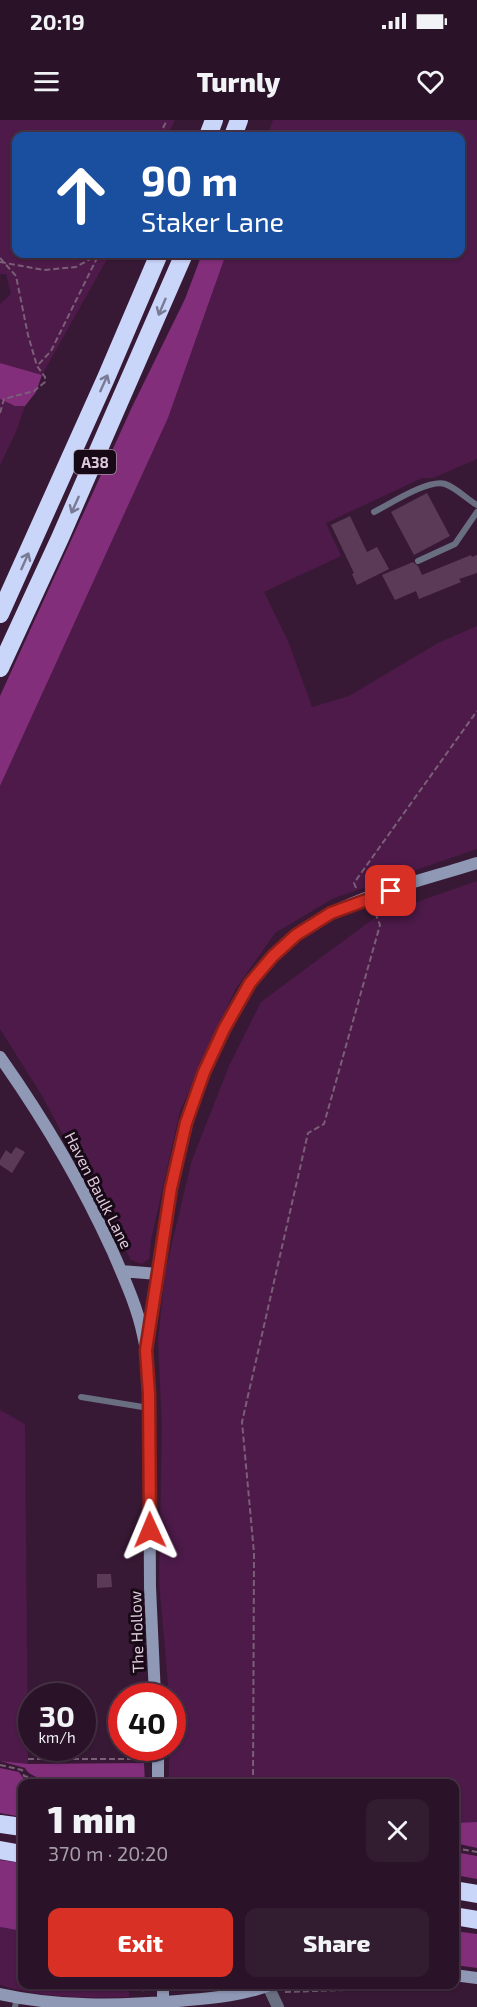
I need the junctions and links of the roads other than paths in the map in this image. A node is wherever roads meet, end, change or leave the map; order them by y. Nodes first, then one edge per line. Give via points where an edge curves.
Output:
1 (157, 258) edge
2 (182, 258) edge
3 (477, 505) edge
4 (374, 512) dead end
5 (477, 512) edge
6 (418, 561) dead end
7 (0, 614) edge
8 (0, 668) edge
9 (477, 863) edge
10 (0, 1057) edge
11 (121, 1270) junction
12 (158, 1274) junction
13 (146, 1350) junction
14 (81, 1397) dead end
15 (149, 1408) junction
16 (154, 1683) edge
17 (158, 1761) edge
18 (158, 1779) edge
19 (0, 1824) edge
20 (18, 1826) edge
21 (0, 1850) edge
22 (18, 1853) edge
23 (459, 1891) edge
24 (477, 1894) edge
25 (459, 1917) edge
26 (477, 1920) edge
27 (459, 1976) edge
28 (477, 1978) edge
29 (163, 1989) edge
30 (266, 1989) edge
31 (271, 1989) edge
32 (0, 1994) edge
33 (164, 2002) junction
34 (16, 2003) edge
35 (278, 2007) edge

7 -> 1 highway, A38
2 -> 8 highway, A38
3 - 4 lane via 445,484 435,484
5 - 6 lane via 455,544
9 - 12 street via 331,913 296,935 250,983 204,1072 186,1123
10 - 11 street, Haven Baulk Lane via 48,1128
11 - 12 street
11 - 13 street, Haven Baulk Lane
12 - 13 street
13 - 15 street, The Hollow
14 - 15 lane
15 - 16 street, The Hollow
17 - 18 street
19 - 20 highway
21 - 22 highway
23 - 24 highway
25 - 26 highway
27 - 28 street
29 - 33 street
30 - 33 street
31 - 35 street
32 - 34 street
33 - 34 street via 74,2006

